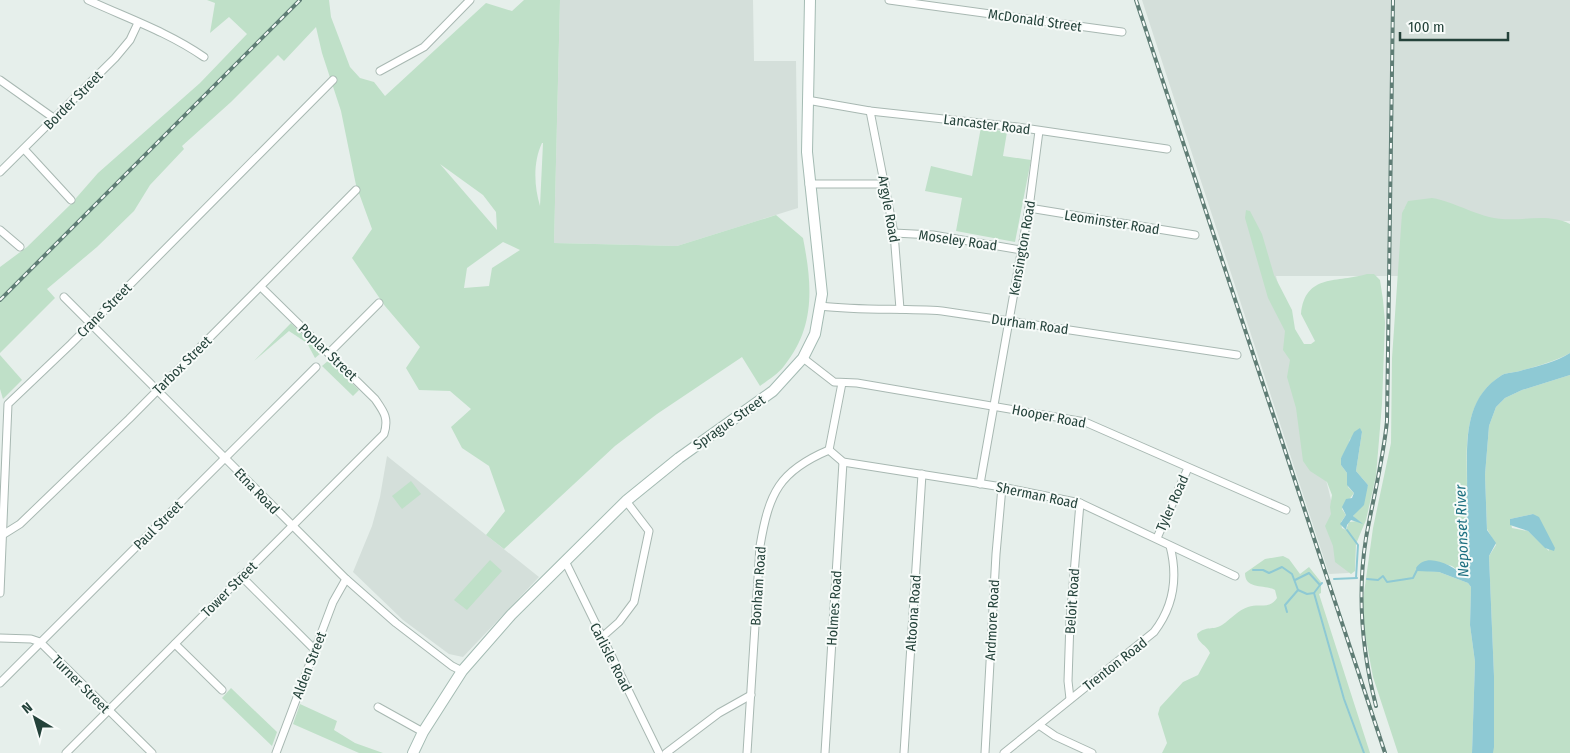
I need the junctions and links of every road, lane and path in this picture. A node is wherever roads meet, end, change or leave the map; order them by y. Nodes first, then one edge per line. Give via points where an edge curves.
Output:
1 (88, 0) edge
2 (470, 0) edge
3 (810, 0) edge
4 (889, 0) edge
5 (138, 23) junction
6 (1122, 32) dead end
7 (204, 57) dead end
8 (380, 71) dead end
9 (0, 80) edge
10 (333, 80) dead end
11 (807, 100) junction
12 (870, 111) junction
13 (55, 118) junction
14 (1038, 131) junction
15 (24, 149) junction
16 (1167, 149) dead end
17 (0, 172) edge
18 (809, 184) junction
19 (884, 184) junction
20 (356, 190) dead end
21 (71, 200) dead end
22 (1029, 208) junction
23 (0, 230) edge
24 (894, 233) junction
25 (1195, 235) dead end
26 (20, 247) dead end
27 (1021, 250) junction
28 (261, 287) junction
29 (64, 297) dead end
30 (379, 303) dead end
31 (821, 306) junction
32 (900, 309) junction
33 (1009, 321) junction
34 (91, 324) junction
35 (329, 354) junction
36 (1237, 355) dead end
37 (803, 358) junction
38 (316, 367) dead end
39 (842, 384) junction
40 (156, 391) junction
41 (8, 404) junction
42 (994, 406) junction
43 (0, 411) edge
44 (388, 422) joint
45 (829, 450) junction
46 (225, 458) junction
47 (843, 462) junction
48 (1188, 468) junction
49 (922, 474) junction
50 (980, 484) junction
51 (1002, 487) junction
52 (626, 501) junction
53 (1080, 503) junction
54 (1286, 510) dead end
55 (293, 527) junction
56 (4, 534) junction
57 (1157, 538) junction
58 (1170, 546) junction
59 (565, 561) junction
60 (241, 576) junction
61 (1235, 576) dead end
62 (346, 579) junction
63 (0, 593) edge
64 (602, 637) junction
65 (0, 638) edge
66 (40, 642) junction
67 (175, 644) junction
68 (315, 650) junction
69 (462, 671) junction
70 (0, 683) edge
71 (222, 690) dead end
72 (751, 695) junction
73 (1070, 699) junction
74 (378, 707) dead end
75 (107, 710) junction
76 (1039, 725) junction
77 (423, 732) junction
78 (66, 753) edge
79 (152, 753) edge
80 (276, 753) edge
81 (413, 753) edge
82 (658, 753) edge
83 (666, 753) edge
84 (748, 753) edge
85 (825, 753) edge
86 (904, 753) edge
87 (985, 753) edge
88 (1004, 753) edge
89 (1092, 753) edge

1 - 5 street
2 - 8 street via 424,46
3 - 11 main road, Sprague Street
4 - 6 street, McDonald Street
5 - 7 street via 180,41
5 - 13 street, Border Street via 116,58
9 - 13 street
10 - 34 street, Crane Street
11 - 12 street, Lancaster Road
11 - 18 main road, Sprague Street
12 - 14 street, Lancaster Road
12 - 19 street, Argyle Road
13 - 15 street, Border Street
14 - 16 street, Lancaster Road
14 - 22 street, Kensington Road
15 - 17 street, Border Street
15 - 21 street
18 - 19 street
18 - 31 main road, Sprague Street
19 - 24 street, Argyle Road
20 - 28 street, Tarbox Street
22 - 25 street, Leominster Road
22 - 27 street, Kensington Road
23 - 26 street
24 - 27 street, Moseley Road via 933,235
24 - 32 street, Argyle Road
27 - 33 street, Kensington Road
28 - 35 street, Poplar Street
28 - 40 street, Tarbox Street
29 - 34 street, Etna Road
30 - 35 street
31 - 32 street, Durham Road via 852,310
31 - 37 main road, Sprague Street via 815,334
32 - 33 street, Durham Road via 942,311
33 - 36 street, Durham Road
33 - 42 street, Kensington Road
34 - 40 street, Etna Road
34 - 41 street, Crane Street
35 - 44 street, Poplar Street via 375,399
37 - 39 street, Hooper Road via 831,380
37 - 52 main road, Sprague Street via 773,391 678,458
38 - 46 street, Paul Street
39 - 42 street, Hooper Road via 857,383
39 - 45 street
40 - 46 street, Etna Road
40 - 56 street, Tarbox Street via 20,524
41 - 43 street, Crane Street
41 - 56 street
42 - 48 street, Hooper Road via 1085,422
42 - 50 street, Kensington Road
44 - 55 street, Tower Street via 384,434
45 - 47 street
45 - 72 street, Bonham Road via 793,468 770,503 760,546
46 - 55 street, Etna Road
46 - 66 street, Paul Street
47 - 49 street, Sherman Road
47 - 85 street, Holmes Road
48 - 54 street, Hooper Road
48 - 57 street, Tyler Road
49 - 50 street, Sherman Road
49 - 86 street, Altoona Road
50 - 51 street, Sherman Road
51 - 53 street, Sherman Road
51 - 87 street, Ardmore Road
52 - 59 main road, Sprague Street
52 - 64 street via 649,531 634,602
53 - 57 street, Sherman Road
53 - 73 street, Beloit Road via 1070,621
55 - 60 street, Tower Street
55 - 62 street, Etna Road
56 - 63 street
57 - 58 street, Sherman Road
58 - 61 street, Sherman Road
58 - 73 street, Trenton Road via 1173,593 1160,623 1142,643
59 - 64 street, Carlisle Road
59 - 69 main road, Sprague Street via 511,615
60 - 67 street, Tower Street
60 - 68 street
62 - 68 street, Alden Street via 333,602
62 - 69 street, Etna Road via 396,623
64 - 82 street, Carlisle Road
65 - 66 street
66 - 70 street, Paul Street
66 - 75 street, Turner Street
67 - 71 street
67 - 75 street, Tower Street
68 - 80 street, Alden Street
69 - 77 main road, Sprague Street
72 - 83 street via 719,713
72 - 84 street, Bonham Road
73 - 76 street, Trenton Road
74 - 77 street
75 - 78 street, Tower Street
75 - 79 street, Turner Street
76 - 88 street, Trenton Road
76 - 89 street
77 - 81 main road, Sprague Street

